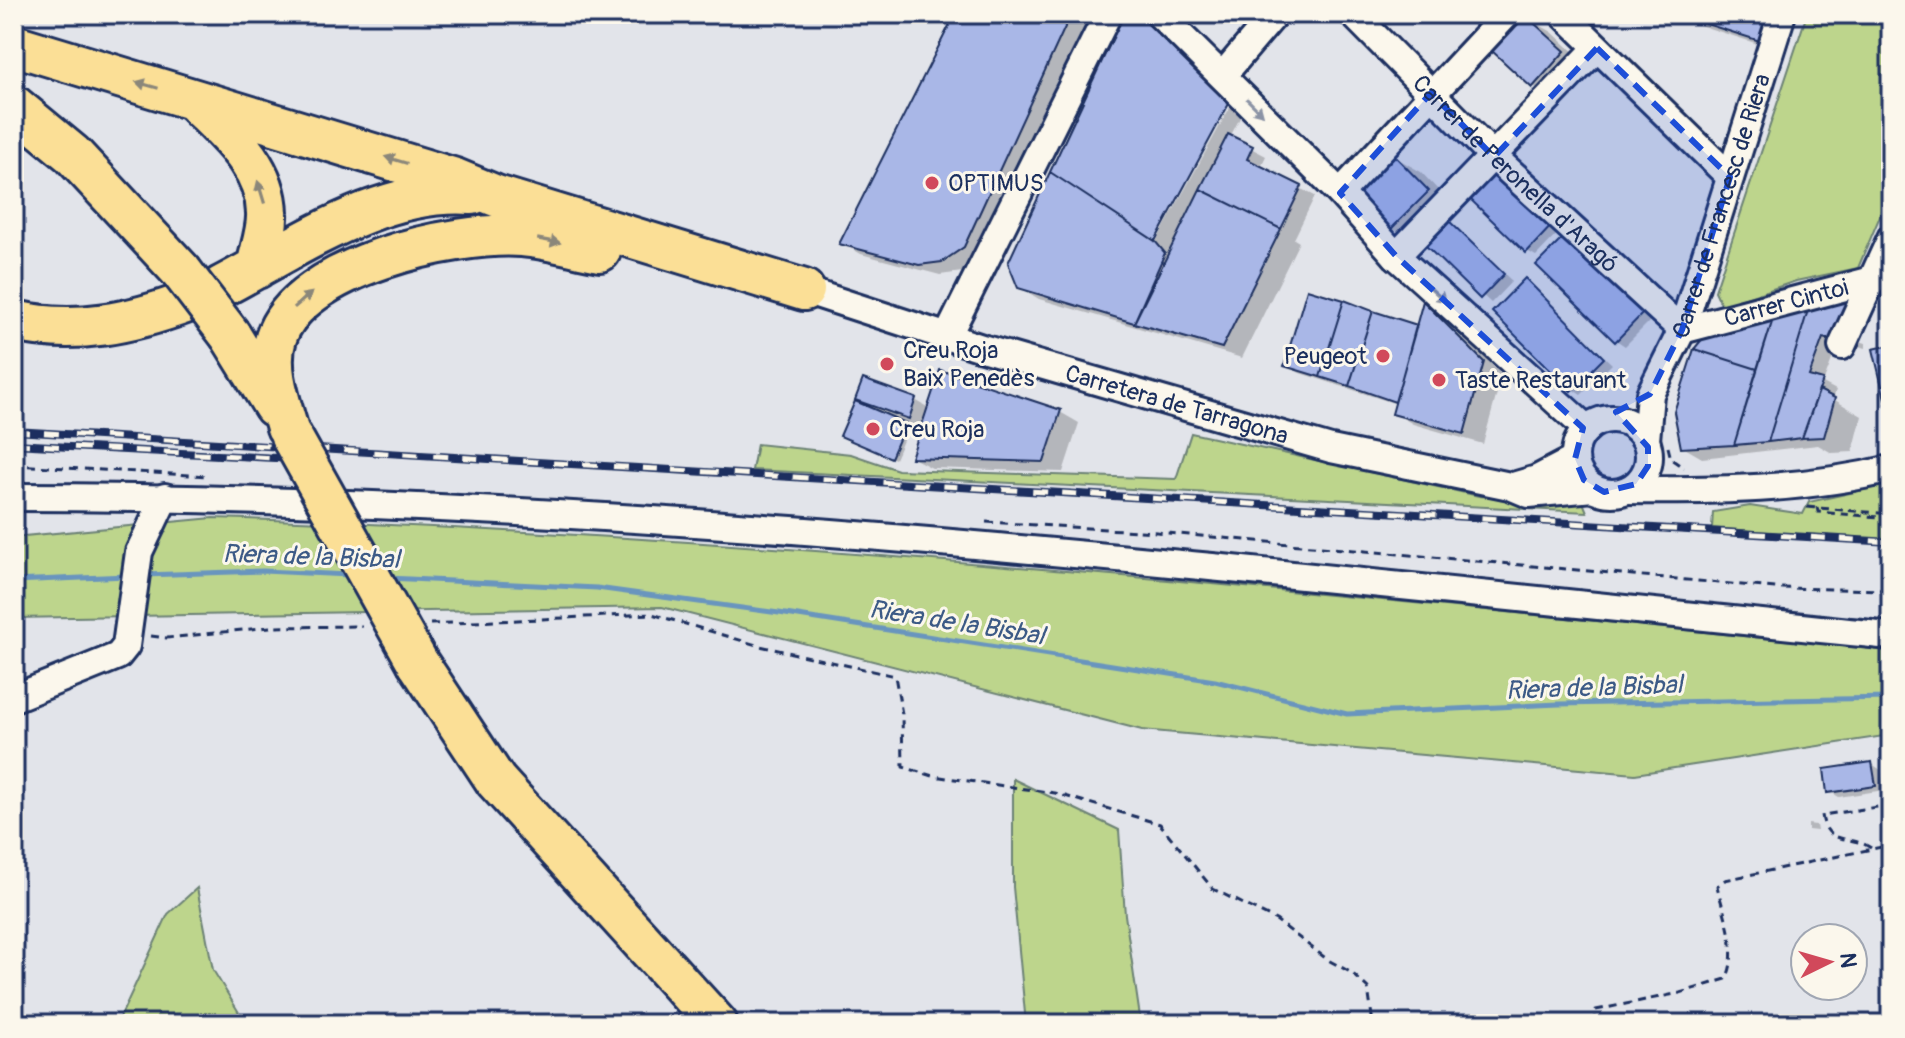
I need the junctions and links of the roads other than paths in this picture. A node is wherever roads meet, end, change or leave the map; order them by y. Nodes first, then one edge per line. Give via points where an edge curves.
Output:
1 (1108, 14) edge
2 (1159, 14) edge
3 (1275, 14) edge
4 (1353, 14) edge
5 (1507, 14) edge
6 (1563, 14) edge
7 (1782, 14) edge
8 (14, 45) edge
9 (1597, 48) junction
10 (1223, 75) junction
11 (1431, 93) junction
12 (189, 97) junction
13 (14, 106) edge
14 (14, 128) edge
15 (1494, 157) junction
16 (1730, 177) junction
17 (1340, 193) junction
18 (496, 196) junction
19 (133, 217) junction
20 (1891, 238) edge
21 (1396, 256) junction
22 (257, 268) junction
23 (1882, 278) edge
24 (197, 287) junction
25 (804, 290) junction
26 (14, 321) edge
27 (1682, 330) junction
28 (948, 335) junction
29 (1842, 346) dead end
30 (1650, 394) junction
31 (1598, 424) junction
32 (289, 431) junction
33 (1654, 446) junction
34 (1575, 459) junction
35 (1891, 469) edge
36 (1690, 482) junction
37 (1510, 486) junction
38 (1593, 488) junction
39 (1627, 490) junction
40 (14, 497) edge
41 (165, 497) junction
42 (1891, 636) edge
43 (14, 698) edge
44 (717, 1024) edge

1 - 28 street
2 - 10 street
3 - 10 street
4 - 11 street, Carrer de Peronella d'Aragó
5 - 11 street
6 - 9 street
7 - 16 street, Carrer de Francesc de Riera
12 -> 8 highway
9 - 15 street
9 - 16 street
10 -> 17 street
11 - 15 street, Carrer de Peronella d'Aragó
11 - 17 street
18 -> 12 highway
22 -> 12 highway via 267,213 260,186 247,154
13 - 19 highway via 72,154
14 - 19 highway
15 - 21 street
15 - 27 street, Carrer de Peronella d'Aragó
16 - 27 street, Carrer de Francesc de Riera
17 - 21 street
18 - 22 highway via 434,194 400,200
18 - 25 highway
19 - 24 highway
20 - 23 street
21 -> 31 street
22 - 24 highway
23 - 27 street, Carrer Cintoi
23 - 29 street
24 - 26 highway via 114,324 57,328
24 - 32 highway, bridge
25 - 28 street, Carretera de Tarragona
32 -> 25 highway via 274,368 280,325 310,293 367,264 422,247 470,237 522,236 720,280
27 - 30 street, Carrer de Francesc de Riera
28 - 37 street, Carretera de Tarragona via 1331,449
30 - 31 street
30 - 33 street, Carrer de Francesc de Riera
31 - 33 street via 1631,424
31 - 34 street via 1580,438
32 - 44 highway, bridge via 418,663 496,781
33 - 36 street
33 - 39 street via 1643,476
34 - 37 street
34 - 38 street
35 - 36 street via 1844,480
36 - 39 street
37 - 38 street, Carretera de Tarragona via 1529,494
38 - 39 street
40 - 41 street
41 - 42 street via 340,502 930,541
41 - 43 street via 139,552 126,646 118,656

